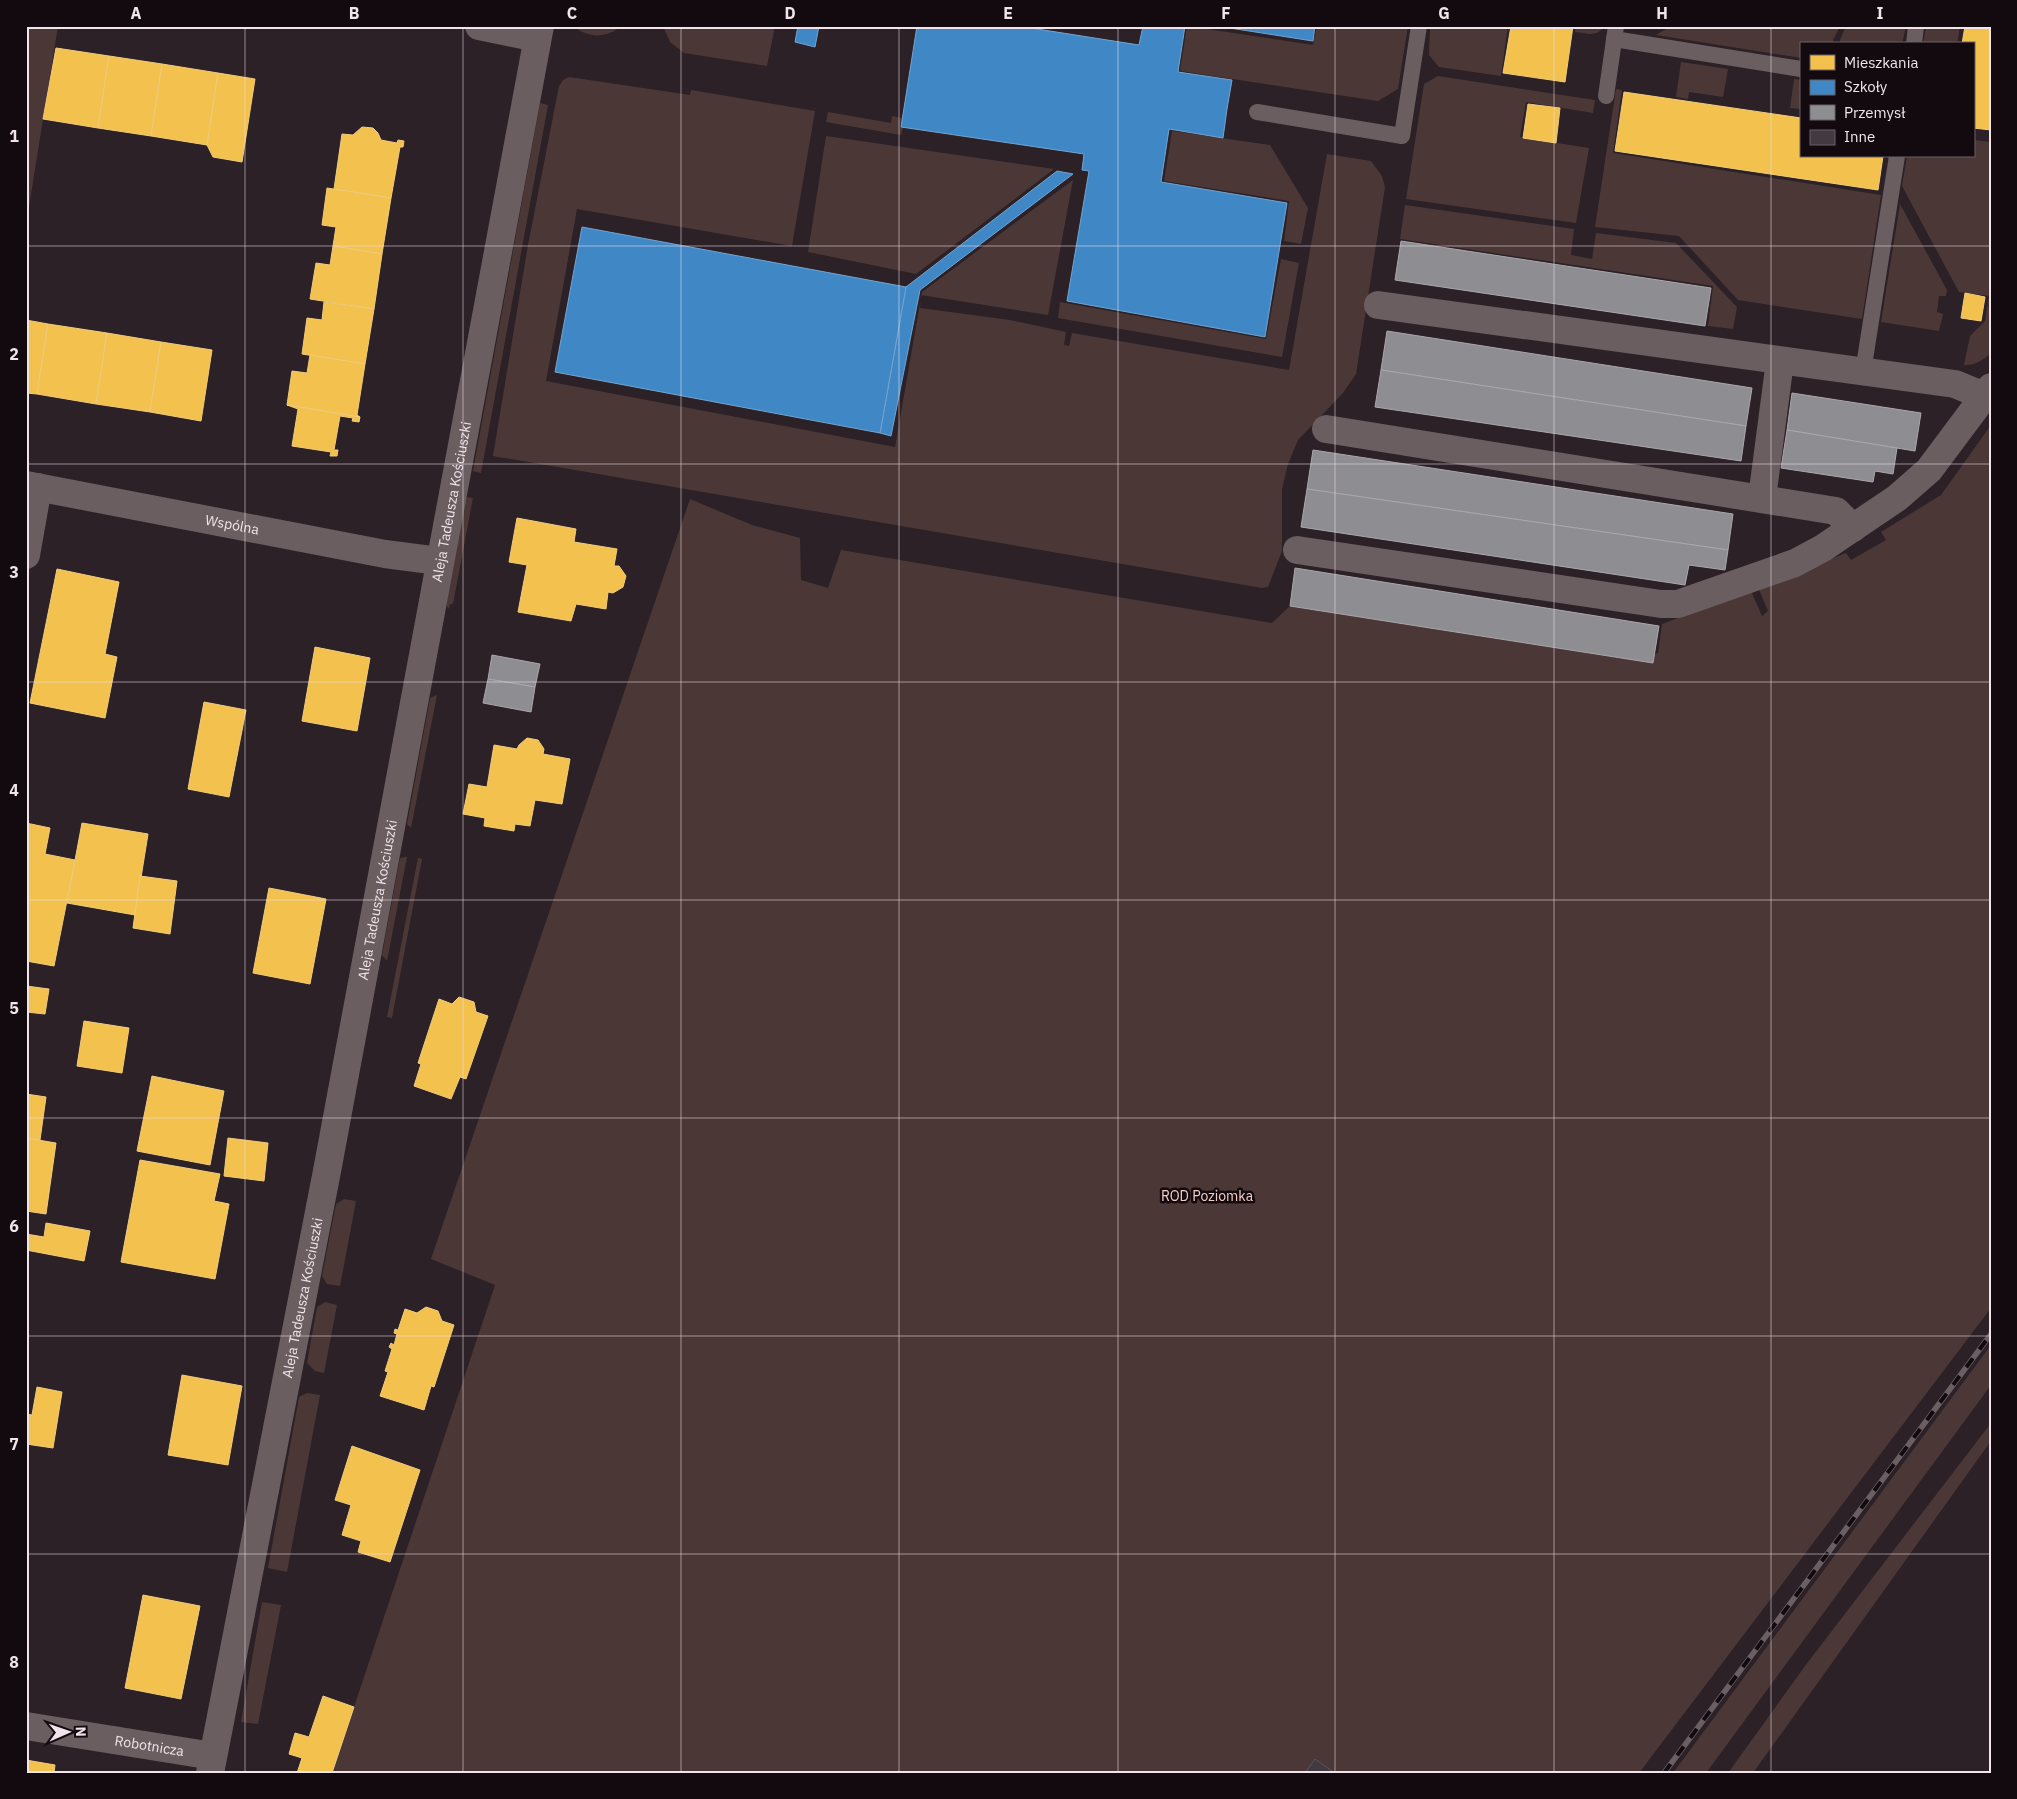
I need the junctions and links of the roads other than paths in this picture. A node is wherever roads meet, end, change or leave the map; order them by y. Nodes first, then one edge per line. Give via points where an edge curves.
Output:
1 (479, 26) edge
2 (1419, 26) edge
3 (1916, 26) edge
4 (539, 32) edge
5 (1615, 33) edge
6 (1914, 42) edge
7 (1800, 69) edge
8 (1606, 96) dead end
9 (1257, 112) dead end
10 (1897, 158) edge
11 (1378, 306) dead end
12 (1780, 361) junction
13 (1863, 372) junction
14 (1987, 391) edge
15 (1326, 429) dead end
16 (32, 486) edge
17 (1762, 498) junction
18 (1852, 528) junction
19 (1297, 550) dead end
20 (26, 555) edge
21 (440, 561) junction
22 (26, 1726) edge
23 (212, 1764) edge

1 - 4 street
2 - 9 lane via 1402,136
3 - 6 lane
4 - 21 street, Aleja Tadeusza Kościuszki
5 - 7 lane
5 - 8 lane
10 - 13 lane
11 - 12 street
12 - 13 street
12 - 17 street
13 - 14 street
14 - 18 street via 1929,470 1897,498
15 - 17 street
16 - 20 street
16 - 21 street, Wspólna via 375,552
17 - 18 street via 1836,511
18 - 19 street via 1823,548 1794,562 1678,604
21 - 23 street, Aleja Tadeusza Kościuszki via 327,1172
22 - 23 street, Robotnicza

